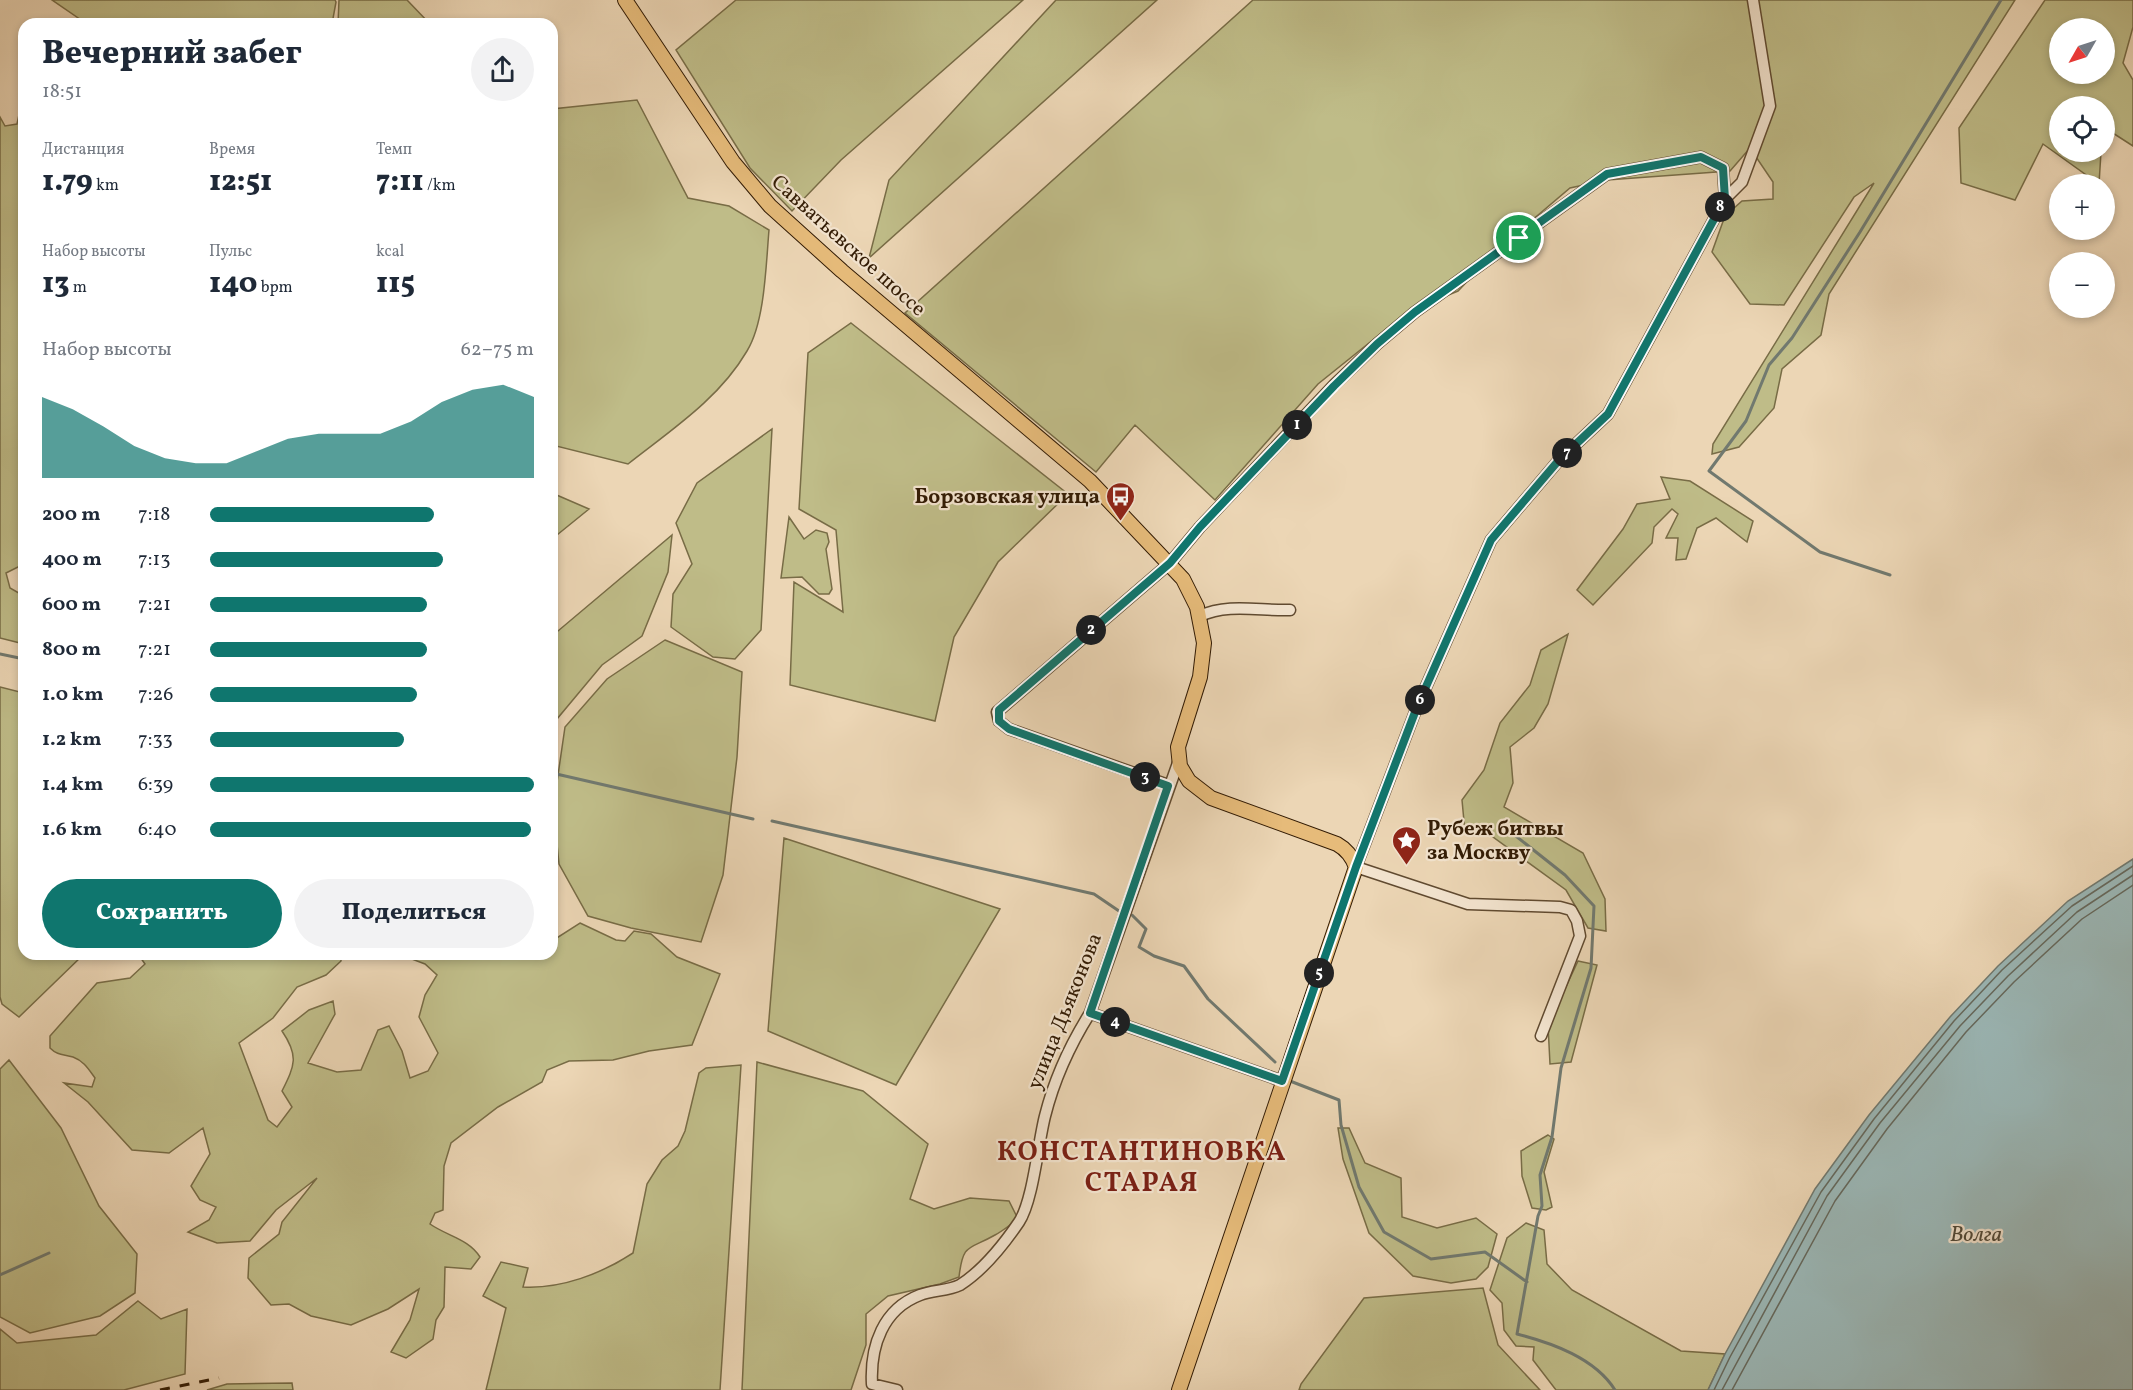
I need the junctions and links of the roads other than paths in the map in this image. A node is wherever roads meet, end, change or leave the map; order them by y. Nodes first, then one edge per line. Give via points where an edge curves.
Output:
1 (625, 0) edge
2 (1753, 0) edge
3 (1725, 199) junction
4 (1170, 563) junction
5 (1290, 610) dead end
6 (1200, 616) junction
7 (1179, 760) junction
8 (1168, 786) junction
9 (1356, 867) junction
10 (1090, 1013) junction
11 (1541, 1036) dead end
12 (1282, 1081) junction
13 (897, 1390) edge
14 (1179, 1390) edge

1 - 4 main road, Савватьевское шоссе via 733,162 770,206 1090,481
2 - 3 street via 1770,106 1742,182
3 - 4 street via 1723,168 1701,157 1607,174 1415,312 1377,344
3 - 9 street via 1608,414 1559,460 1491,540 1417,707
4 - 6 main road, улица Дьяконова via 1189,588
4 - 8 street via 1002,707 997,718 1009,729
5 - 6 street via 1225,608
6 - 7 main road, улица Дьяконова via 1202,663 1179,741
7 - 8 street, улица Дьяконова
7 - 9 main road via 1185,776 1201,793 1337,844 1349,853
8 - 10 street, улица Дьяконова
9 - 11 street via 1468,904 1571,910 1580,936
9 - 12 main road
10 - 12 street
10 - 13 street, улица Дьяконова via 1071,1044 1045,1116 1021,1221 962,1283 904,1303 881,1328 872,1384
12 - 14 main road

